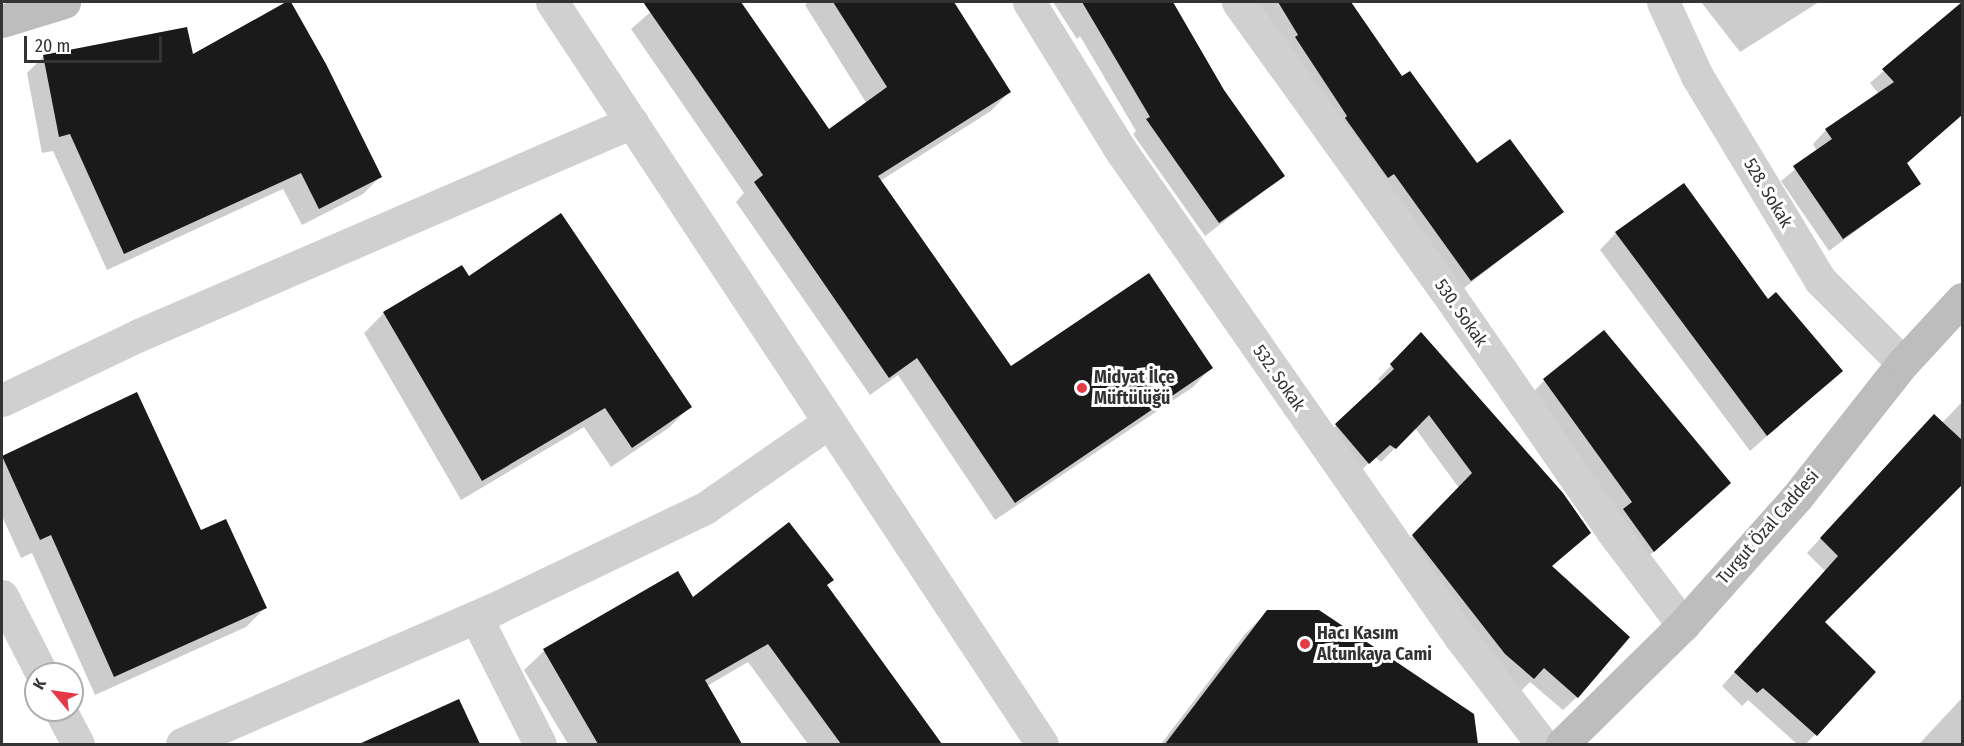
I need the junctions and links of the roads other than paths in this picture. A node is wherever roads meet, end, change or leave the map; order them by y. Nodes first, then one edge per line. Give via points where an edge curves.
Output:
1 (64, 2) edge
2 (552, 2) edge
3 (1029, 2) edge
4 (1238, 2) edge
5 (1664, 2) edge
6 (2, 21) edge
7 (632, 122) junction
8 (1962, 299) edge
9 (1903, 363) junction
10 (2, 400) edge
11 (829, 422) junction
12 (2, 596) edge
13 (476, 617) junction
14 (1683, 625) junction
15 (36, 662) edge
16 (66, 722) edge
17 (78, 744) edge
18 (182, 744) edge
19 (540, 744) edge
20 (1042, 744) edge
21 (1542, 744) edge
22 (1562, 744) edge

1 - 6 street
2 - 7 street
3 - 21 street, 532. Sokak via 1119,148 1460,637
4 - 14 street, 530. Sokak via 1446,291 1612,531
5 - 9 street, 528. Sokak via 1697,76 1820,280
7 - 10 street via 139,335
7 - 11 street
8 - 9 street, Turgut Özal Caddesi
9 - 14 street, Turgut Özal Caddesi via 1797,497
11 - 13 street via 705,508
11 - 20 street
12 - 15 street
13 - 18 street
13 - 19 street
14 - 22 street, Turgut Özal Caddesi
16 - 17 street

